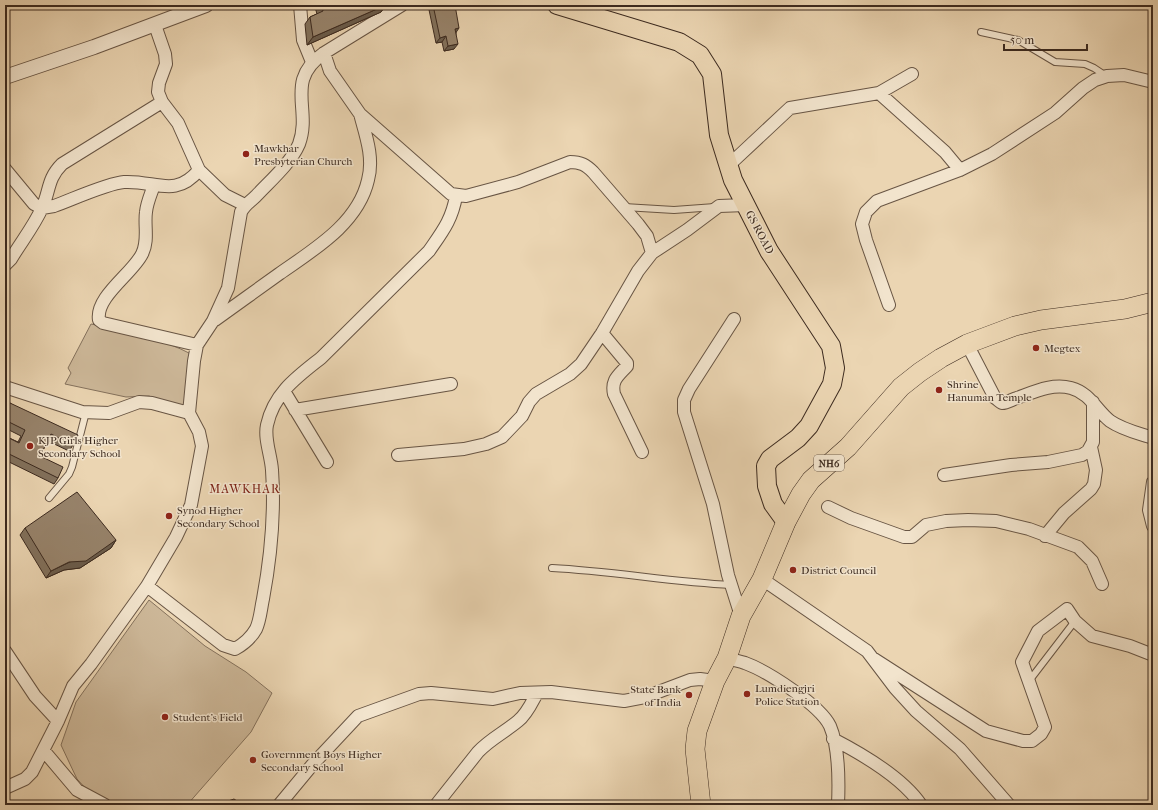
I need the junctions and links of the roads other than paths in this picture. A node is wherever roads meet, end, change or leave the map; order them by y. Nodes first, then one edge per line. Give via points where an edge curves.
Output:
1 (206, 5) edge
2 (300, 5) edge
3 (402, 5) edge
4 (557, 5) edge
5 (155, 25) junction
6 (981, 32) dead end
7 (324, 53) junction
8 (312, 62) junction
9 (912, 74) dead end
10 (1107, 76) junction
11 (5, 77) edge
12 (1153, 82) edge
13 (878, 93) junction
14 (162, 102) junction
15 (360, 114) junction
16 (729, 165) junction
17 (5, 168) edge
18 (199, 170) junction
19 (960, 170) junction
20 (154, 185) junction
21 (456, 196) junction
22 (245, 205) junction
23 (746, 205) junction
24 (719, 206) junction
25 (622, 207) junction
26 (42, 208) junction
27 (652, 253) junction
28 (5, 265) edge
29 (1153, 302) edge
30 (888, 305) dead end
31 (734, 319) dead end
32 (213, 321) junction
33 (602, 333) junction
34 (967, 344) junction
35 (197, 345) junction
36 (451, 384) dead end
37 (5, 387) edge
38 (284, 391) junction
39 (1094, 402) junction
40 (295, 410) junction
41 (86, 412) junction
42 (189, 413) junction
43 (1153, 438) edge
44 (1091, 447) junction
45 (642, 452) dead end
46 (398, 455) dead end
47 (327, 462) dead end
48 (944, 475) dead end
49 (1153, 482) edge
50 (49, 498) dead end
51 (828, 507) dead end
52 (786, 522) junction
53 (1153, 526) edge
54 (1045, 536) junction
55 (552, 568) dead end
56 (762, 579) junction
57 (1102, 584) dead end
58 (732, 585) junction
59 (147, 586) junction
60 (741, 616) junction
61 (1075, 621) junction
62 (5, 651) edge
63 (1153, 655) edge
64 (727, 658) junction
65 (874, 659) junction
66 (714, 681) junction
67 (1028, 682) junction
68 (537, 692) junction
69 (58, 721) junction
70 (833, 739) junction
71 (44, 751) junction
72 (5, 788) edge
73 (105, 805) edge
74 (279, 805) edge
75 (436, 805) edge
76 (701, 805) edge
77 (838, 805) edge
78 (921, 805) edge
79 (1009, 805) edge

1 - 5 street
2 - 8 street via 303,40
3 - 7 street
4 - 16 main road, GS ROAD via 680,42 700,55 712,74 719,135
5 - 11 street
5 - 14 street via 166,64 158,87
6 - 10 lane via 1018,40 1055,62 1085,64
7 - 8 street
7 - 15 street via 330,71
8 - 22 street via 305,73 302,87 302,133 299,143 294,153 271,180
9 - 13 street
10 - 12 street via 1124,75
10 - 19 street via 1083,88 1055,113 1016,139
13 - 16 street via 790,108
13 - 19 street via 945,152
14 - 18 street via 178,124
14 - 26 street via 54,171
15 - 21 street via 443,188
15 - 32 street via 370,151 370,167 368,181 352,212 328,239
16 - 23 main road, GS ROAD via 733,180
17 - 26 street via 34,204
18 - 20 street via 192,179 178,187
18 - 22 street via 225,195
19 - 30 street via 877,201 866,212 862,224
20 - 26 street via 124,182
20 - 35 street via 145,214 147,228 143,253 106,298 98,316 99,320
21 - 25 street via 466,196 518,182 570,162 578,162 593,172
21 - 38 street via 452,215 429,251
22 - 32 street via 241,212 228,288
23 - 24 street
23 - 52 main road, GS ROAD via 769,251 831,346 835,368 832,384 809,426 798,438 770,459 766,466 767,486 773,504
24 - 25 lane via 674,210
24 - 27 street
25 - 27 street via 647,236
26 - 28 street
27 - 33 street via 638,271
29 - 34 highway, NH6 via 1125,309 1021,324
31 - 58 street via 684,400 684,412 713,504
32 - 35 street
33 - 45 street via 628,363 612,386
33 - 46 street via 581,364 570,374 536,394 522,416 502,437 464,449
34 - 39 street via 995,398 1003,403 1044,388 1061,387 1081,392
34 - 52 highway, NH6 via 940,358 901,387 848,447 811,480
35 - 42 street
36 - 40 street
37 - 41 street
38 - 40 street
38 - 59 street via 272,410 267,425 273,508 270,563 257,627 251,637 235,649 223,646
39 - 43 street via 1109,420
39 - 44 street
40 - 47 street
41 - 42 street via 109,413 139,402 152,402
41 - 50 lane via 72,467
42 - 59 street via 199,432 202,446 191,506
44 - 48 street via 1082,454 1055,460
44 - 54 street via 1096,470 1094,484
49 - 53 street via 1149,510
51 - 54 street via 904,537 915,536 932,522 968,520 996,521
52 - 56 highway, NH6
54 - 57 street via 1072,544 1085,553 1092,561
55 - 58 lane via 668,581
56 - 60 highway, NH6
56 - 65 street via 867,651
58 - 60 street
59 - 69 street via 73,686
60 - 64 highway, NH6
61 - 63 street via 1092,636
61 - 67 lane
61 - 67 street via 1067,610 1038,631 1022,662
62 - 69 street via 35,696
64 - 66 highway, NH6
64 - 70 street via 745,663 786,686 812,705 830,725
65 - 67 street via 986,731 1023,741 1032,740 1046,727
65 - 79 street via 916,711 960,749
66 - 68 street via 690,680 645,697 624,701
66 - 76 highway, NH6 via 696,739
68 - 74 street via 493,699 419,694 358,716
68 - 75 street via 526,714 478,752
69 - 71 street
70 - 77 street
70 - 78 street via 899,781
71 - 72 street via 25,779
71 - 73 street via 77,790

